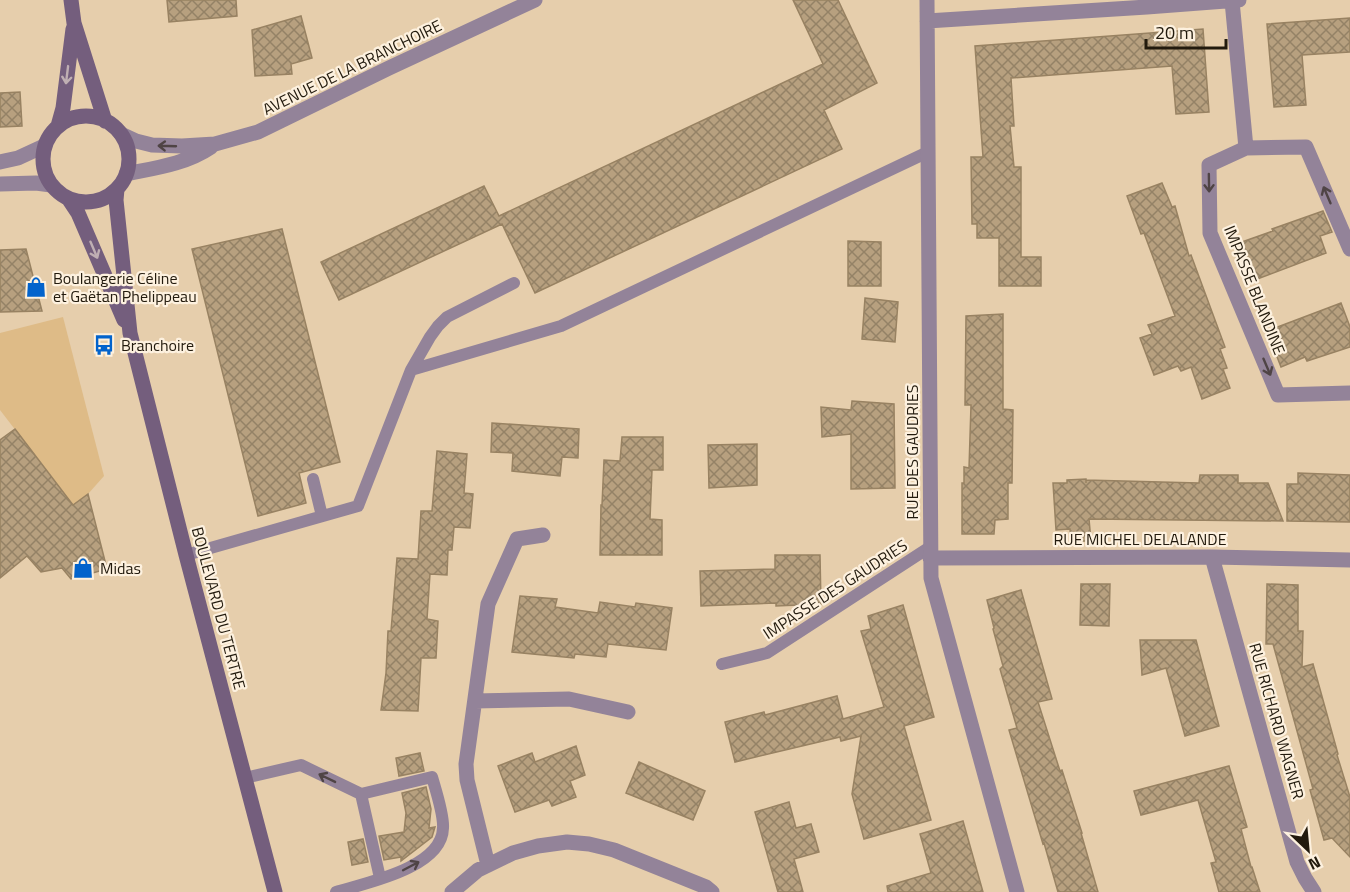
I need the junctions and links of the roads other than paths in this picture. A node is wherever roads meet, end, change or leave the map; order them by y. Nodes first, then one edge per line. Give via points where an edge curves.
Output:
1 (71, 0) edge
2 (535, 0) edge
3 (927, 0) edge
4 (1239, 0) edge
5 (1232, 1) edge
6 (927, 21) junction
7 (74, 23) junction
8 (105, 120) junction
9 (58, 126) junction
10 (121, 134) junction
11 (215, 144) junction
12 (44, 146) junction
13 (1246, 148) junction
14 (928, 152) junction
15 (0, 162) edge
16 (126, 174) junction
17 (0, 184) edge
18 (51, 184) junction
19 (117, 189) junction
20 (68, 198) junction
21 (1350, 249) edge
22 (514, 284) dead end
23 (130, 333) junction
24 (411, 370) junction
25 (1350, 393) edge
26 (313, 479) dead end
27 (322, 516) junction
28 (543, 535) dead end
29 (930, 553) junction
30 (186, 555) junction
31 (1212, 557) junction
32 (1350, 560) edge
33 (722, 664) dead end
34 (475, 701) junction
35 (628, 712) dead end
36 (245, 778) junction
37 (361, 794) junction
38 (488, 865) junction
39 (380, 878) junction
40 (275, 892) edge
41 (336, 892) edge
42 (452, 892) edge
43 (712, 892) edge
44 (1017, 892) edge
45 (1314, 892) edge

1 - 7 main road
2 - 11 street, AVENUE DE LA BRANCHOIRE via 258,132
3 - 6 street, RUE DES GAUDRIES
4 - 5 street
5 - 6 street
5 - 13 street
6 - 14 street, RUE DES GAUDRIES
7 - 8 main road
7 -> 9 main road
8 - 9 main road via 83,116
8 - 10 main road
9 - 12 main road
11 -> 10 street, AVENUE DE LA BRANCHOIRE via 152,145
10 - 16 main road via 129,156
11 - 16 street, AVENUE DE LA BRANCHOIRE via 187,159
12 - 15 street
12 - 18 main road via 43,165
21 -> 13 street, IMPASSE BLANDINE via 1306,147
13 -> 25 street, IMPASSE BLANDINE via 1209,165 1210,233 1278,395
14 - 24 lane via 561,326
14 - 29 street, RUE DES GAUDRIES
16 - 19 main road
17 - 18 street
18 - 20 main road
19 - 20 main road via 94,201
19 - 23 main road, BOULEVARD DU TERTRE
20 -> 23 main road, BOULEVARD DU TERTRE
22 - 24 lane via 447,317
23 - 30 main road, BOULEVARD DU TERTRE
24 - 27 lane via 358,506
26 - 27 lane
27 - 30 lane
28 - 34 street via 517,539 488,604
29 - 31 street, RUE MICHEL DELALANDE
29 - 33 lane, IMPASSE DES GAUDRIES via 767,653
29 - 44 street, RUE DES GAUDRIES via 931,578
30 - 36 main road, BOULEVARD DU TERTRE
31 - 32 street, RUE MICHEL DELALANDE
31 - 45 street, RUE RICHARD WAGNER via 1297,862
34 - 35 street via 569,699
34 - 38 street via 467,780
37 -> 36 lane via 301,765
36 - 40 main road, BOULEVARD DU TERTRE
37 - 39 lane
39 -> 37 lane via 424,859 436,847 444,825 432,777
38 - 42 street
38 - 43 street via 538,846 589,844 614,850
39 - 41 lane

